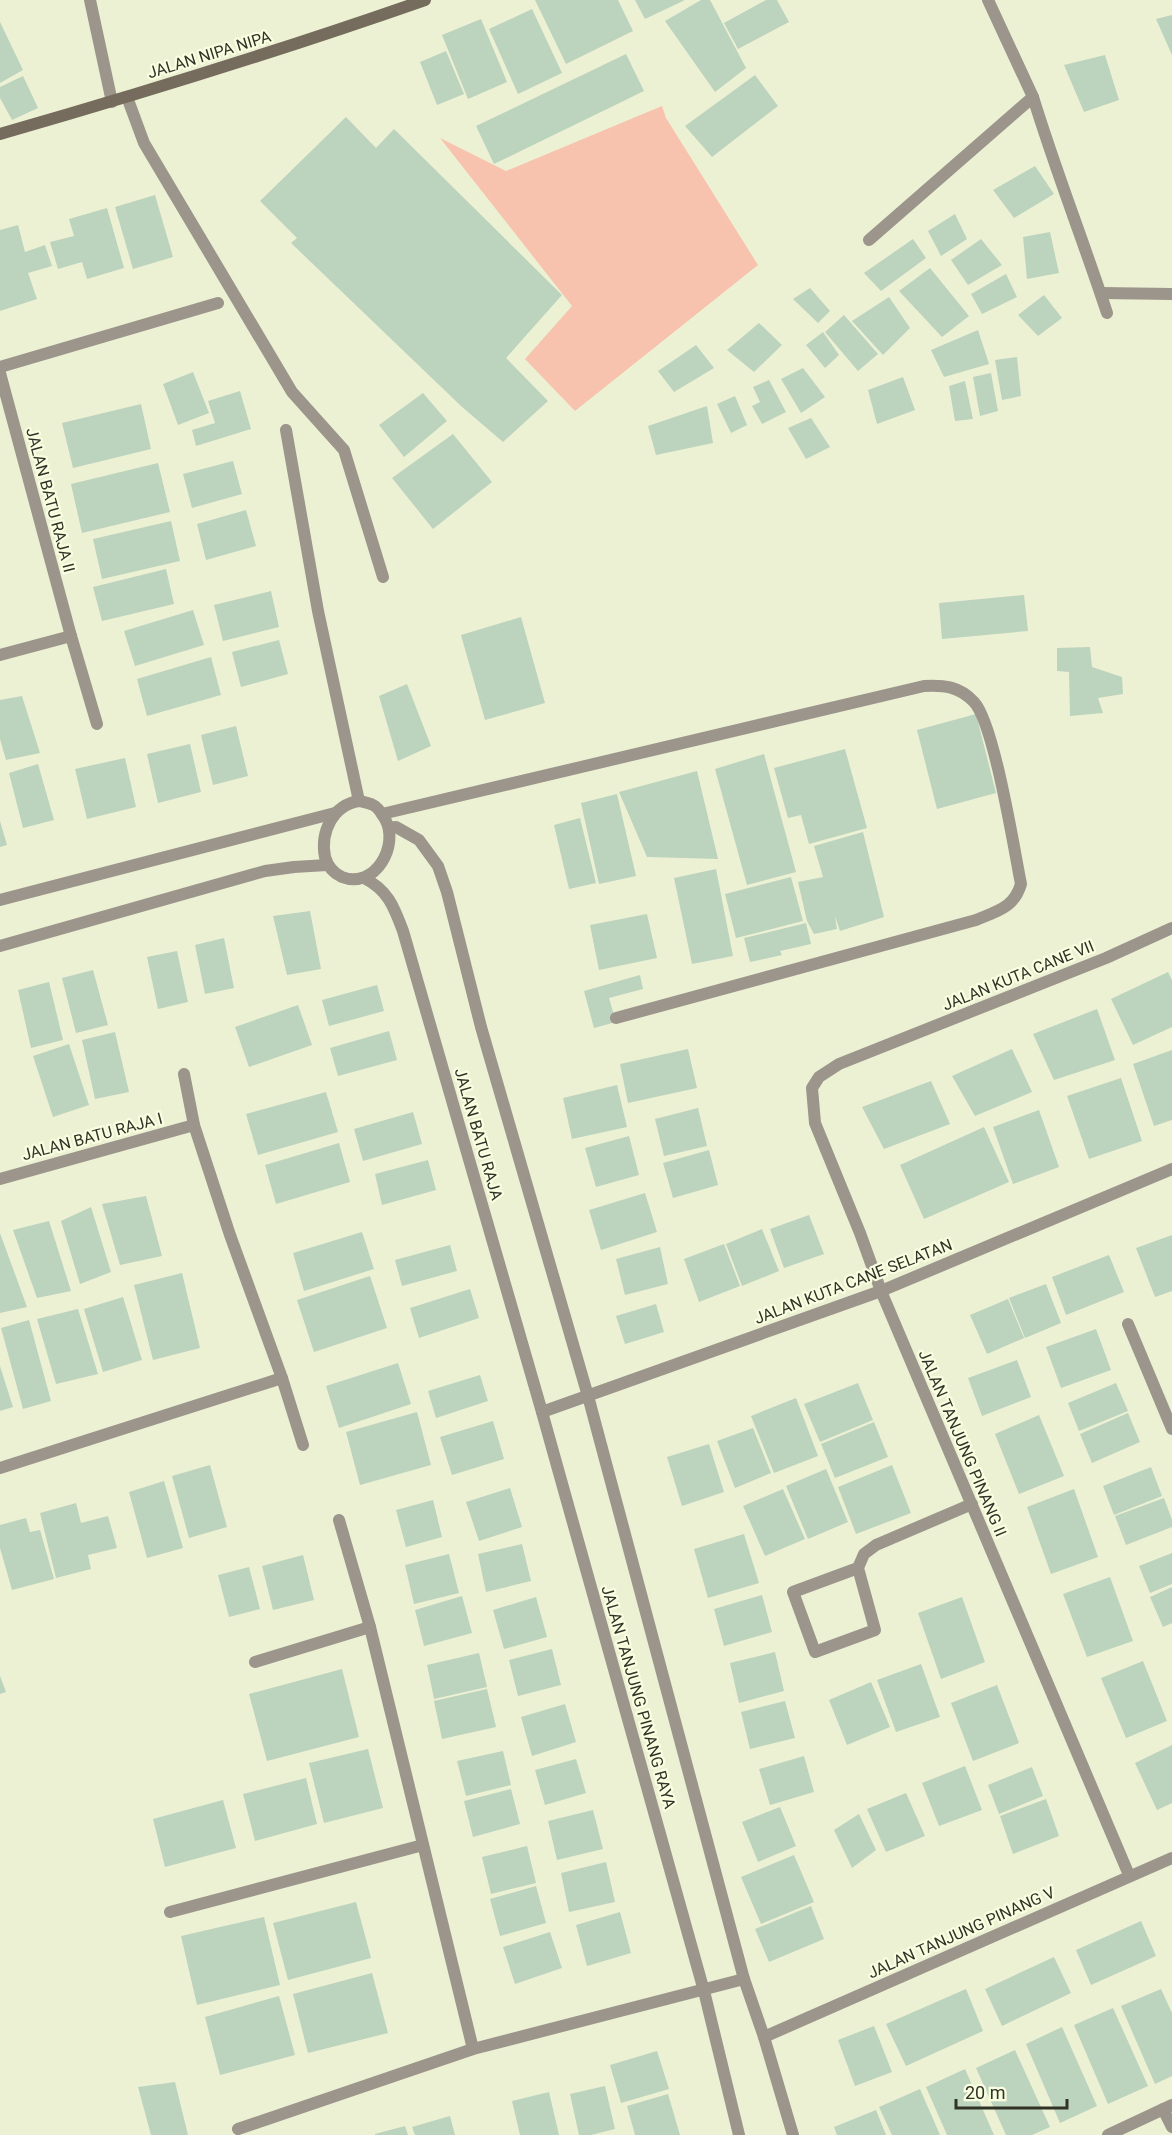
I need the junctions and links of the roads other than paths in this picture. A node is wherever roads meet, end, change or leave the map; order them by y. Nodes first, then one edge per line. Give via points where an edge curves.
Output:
1 (90, 0) edge
2 (425, 0) edge
3 (988, 0) edge
4 (127, 97) junction
5 (1033, 97) junction
6 (112, 102) junction
7 (0, 134) edge
8 (868, 240) dead end
9 (1101, 294) junction
10 (1172, 294) edge
11 (218, 303) dead end
12 (1107, 313) dead end
13 (0, 367) edge
14 (0, 373) edge
15 (286, 430) dead end
16 (383, 577) dead end
17 (71, 636) junction
18 (0, 655) edge
19 (98, 724) dead end
20 (359, 801) junction
21 (336, 813) junction
22 (382, 814) junction
23 (390, 828) junction
24 (327, 866) junction
25 (364, 878) junction
26 (0, 900) edge
27 (1172, 928) edge
28 (0, 946) edge
29 (616, 1018) dead end
30 (875, 1049) joint
31 (184, 1074) dead end
32 (194, 1125) junction
33 (1172, 1169) edge
34 (0, 1179) edge
35 (881, 1291) junction
36 (1128, 1324) dead end
37 (282, 1378) junction
38 (588, 1396) junction
39 (542, 1412) junction
40 (1172, 1429) edge
41 (303, 1445) dead end
42 (0, 1467) edge
43 (972, 1504) junction
44 (339, 1520) dead end
45 (858, 1568) junction
46 (370, 1627) junction
47 (255, 1662) dead end
48 (423, 1845) junction
49 (1172, 1858) edge
50 (1129, 1875) junction
51 (170, 1912) dead end
52 (744, 1979) junction
53 (704, 1991) junction
54 (764, 2037) junction
55 (472, 2049) junction
56 (1168, 2107) edge
57 (1172, 2127) edge
58 (238, 2129) dead end
59 (739, 2135) edge
60 (793, 2135) edge
61 (1108, 2135) edge

1 - 6 street
2 - 4 street, JALAN NIPA NIPA
3 - 5 street
4 - 6 street, JALAN NIPA NIPA
4 - 16 street via 144,143 292,392 344,450
5 - 8 street
5 - 9 street
6 - 7 street, JALAN NIPA NIPA
9 - 10 street
9 - 12 street
11 - 13 street
14 - 17 street, JALAN BATU RAJA II
15 - 20 street via 318,611
17 - 18 street
17 - 19 street, JALAN BATU RAJA II
20 - 21 street via 348,803
20 - 22 street via 374,805
21 - 24 street via 324,834
21 - 26 street
22 - 23 street
22 - 29 street via 924,686 949,686 975,703 984,719 995,760 1021,884 1014,901 976,920
23 - 25 street via 391,844 384,861
23 - 38 street via 396,827 419,840 438,866
24 - 25 street via 336,875 350,880
24 - 28 street via 265,871
25 - 39 street, JALAN BATU RAJA via 393,903 403,931
27 - 30 street, JALAN KUTA CANE VII
30 - 35 street, JALAN TANJUNG PINANG II via 819,1077 812,1088 812,1102 814,1123
31 - 32 street
32 - 34 street, JALAN BATU RAJA I
32 - 37 street
33 - 35 street, JALAN KUTA CANE SELATAN
35 - 38 street, JALAN KUTA CANE SELATAN
35 - 43 street, JALAN TANJUNG PINANG II
36 - 40 street
37 - 41 street
37 - 42 street
38 - 39 street, JALAN KUTA CANE SELATAN
38 - 52 street
39 - 53 street, JALAN TANJUNG PINANG RAYA
43 - 45 street via 876,1545 864,1554
43 - 50 street, JALAN TANJUNG PINANG II
44 - 46 street
45 - 45 street via 875,1630 815,1652 793,1592
46 - 47 street
46 - 48 street
48 - 51 street
48 - 55 street
49 - 50 street, JALAN TANJUNG PINANG V
50 - 54 street, JALAN TANJUNG PINANG V
52 - 53 street
52 - 54 street
53 - 55 street
53 - 59 street, JALAN TANJUNG PINANG RAYA
54 - 60 street
55 - 58 street
56 - 57 street
56 - 61 street

